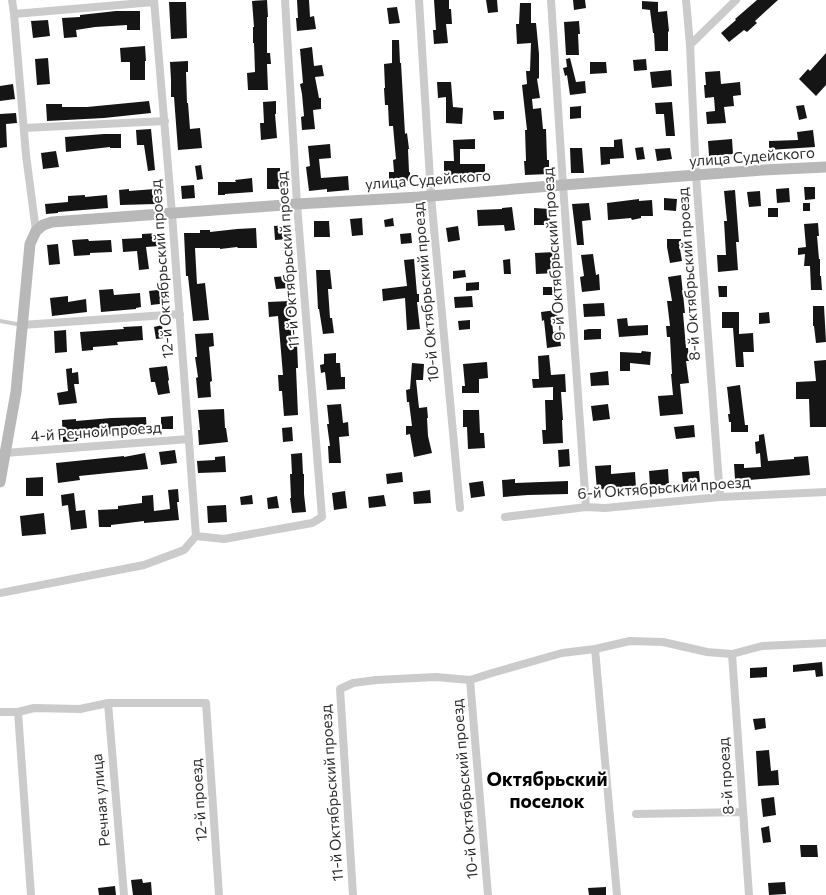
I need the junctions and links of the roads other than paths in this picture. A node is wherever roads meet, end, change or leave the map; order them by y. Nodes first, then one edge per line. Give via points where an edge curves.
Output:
1 (12, 0) edge
2 (285, 0) edge
3 (419, 0) edge
4 (551, 0) edge
5 (686, 0) edge
6 (736, 0) edge
7 (154, 1) edge
8 (14, 14) junction
9 (690, 45) junction
10 (165, 121) junction
11 (24, 128) junction
12 (826, 167) edge
13 (696, 176) junction
14 (563, 185) junction
15 (431, 196) junction
16 (297, 204) junction
17 (172, 214) junction
18 (36, 231) junction
19 (180, 314) junction
20 (0, 322) edge
21 (22, 325) junction
22 (189, 439) junction
23 (5, 453) junction
24 (0, 482) edge
25 (826, 492) edge
26 (720, 497) junction
27 (586, 507) junction
28 (460, 508) dead end
29 (505, 516) dead end
30 (196, 536) junction
31 (0, 593) edge
32 (826, 643) edge
33 (595, 649) junction
34 (732, 654) junction
35 (470, 680) junction
36 (108, 703) junction
37 (0, 712) edge
38 (18, 712) junction
39 (743, 812) junction
40 (636, 814) dead end
41 (31, 895) edge
42 (124, 895) edge
43 (219, 895) edge
44 (353, 895) edge
45 (488, 895) edge
46 (617, 895) edge
47 (749, 895) edge

1 - 8 street
2 - 16 street, 11-й Октябрьский проезд
3 - 15 street, 10-й Октябрьский проезд
4 - 14 street, 9-й Октябрьский проезд
5 - 9 street, 8-й Октябрьский проезд
6 - 9 street
7 - 8 street
7 - 10 street, 12-й Октябрьский проезд
8 - 11 street
9 - 13 street, 8-й Октябрьский проезд
10 - 11 street
10 - 17 street, 12-й Октябрьский проезд
11 - 18 street
12 - 13 street, улица Судейского
13 - 14 street, улица Судейского
13 - 26 street, 8-й Октябрьский проезд
14 - 15 street, улица Судейского
14 - 27 street, 9-й Октябрьский проезд
15 - 16 street, улица Судейского
15 - 28 street, 10-й Октябрьский проезд
16 - 17 street, улица Судейского
16 - 30 street, 11-й Октябрьский проезд via 322,517 312,523 224,539
17 - 18 street, улица Судейского via 52,222 42,225
17 - 19 street, 12-й Октябрьский проезд
18 - 21 street via 30,244
19 - 21 street
19 - 22 street, 12-й Октябрьский проезд
20 - 21 lane
21 - 23 street via 16,392
22 - 23 street, 4-й Речной проезд
22 - 30 street, 12-й Октябрьский проезд
23 - 24 street
25 - 26 street, 6-й Октябрьский проезд
26 - 27 street, 6-й Октябрьский проезд via 605,508
27 - 29 street, 6-й Октябрьский проезд
30 - 31 street via 184,550 144,565
32 - 34 street via 762,646
33 - 34 street via 630,641 663,642 707,652
33 - 35 street via 562,653
33 - 46 street
34 - 39 street, 8-й проезд
35 - 44 street, 11-й Октябрьский проезд via 436,677 376,680 353,683 340,689
35 - 45 street, 10-й Октябрьский проезд
36 - 38 street via 80,709 34,708
36 - 42 street, Речная улица
36 - 43 street, 12-й проезд via 206,703
37 - 38 street
38 - 41 street
39 - 40 street
39 - 47 street, 8-й проезд

